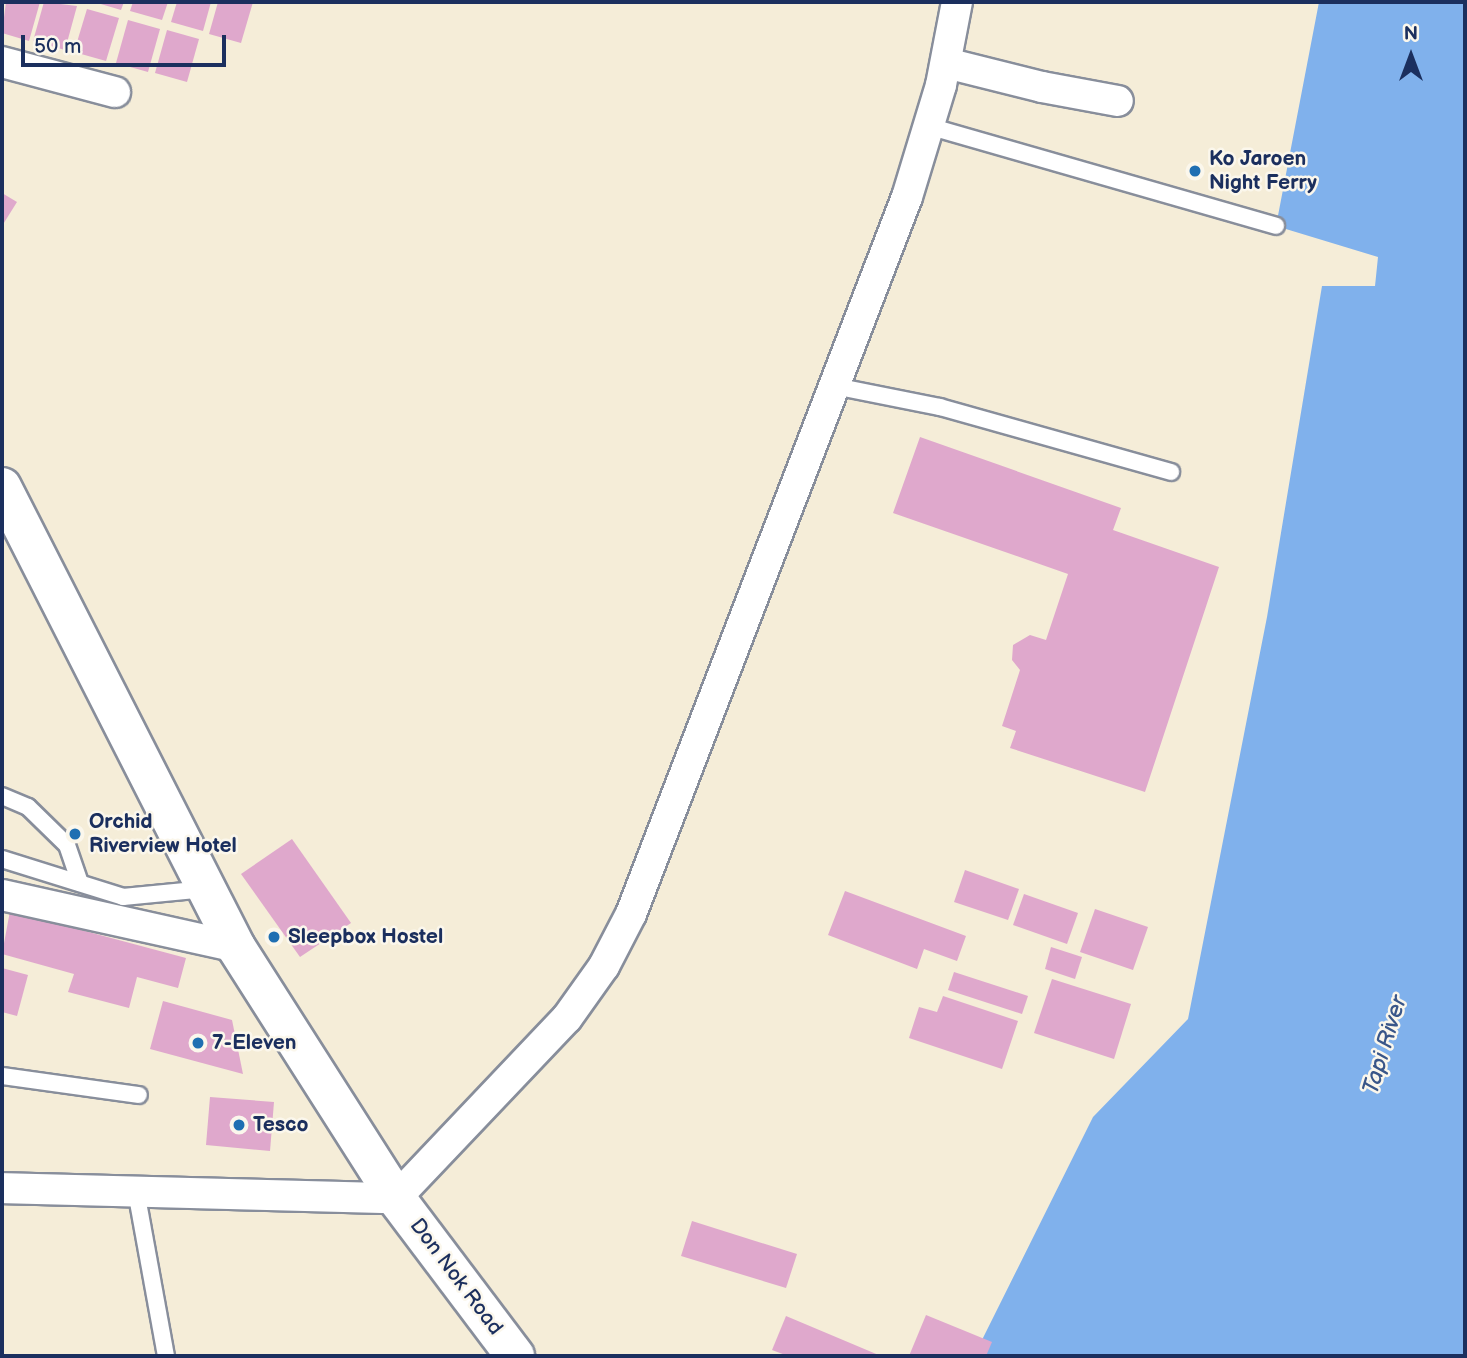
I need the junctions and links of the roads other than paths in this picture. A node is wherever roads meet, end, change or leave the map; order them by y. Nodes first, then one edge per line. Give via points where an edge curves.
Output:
1 (957, 2) edge
2 (2, 62) edge
3 (946, 63) junction
4 (115, 92) dead end
5 (1118, 100) dead end
6 (928, 126) junction
7 (1276, 226) dead end
8 (834, 386) junction
9 (1171, 472) dead end
10 (2, 487) edge
11 (2, 796) edge
12 (2, 859) edge
13 (80, 883) junction
14 (206, 889) junction
15 (2, 895) edge
16 (236, 947) junction
17 (2, 1076) edge
18 (139, 1095) dead end
19 (2, 1188) edge
20 (136, 1191) junction
21 (396, 1198) junction
22 (509, 1348) edge
23 (166, 1356) edge

1 - 3 street
2 - 4 street
3 - 5 street via 1042,88
3 - 6 street
6 - 7 lane
6 - 8 street via 907,197
8 - 9 lane via 940,407
8 - 21 street via 631,914 604,966 567,1018
10 - 14 main road, Don Nok Road
11 - 13 lane via 28,807 67,845
12 - 13 lane
13 - 14 lane via 122,897
14 - 16 main road, Don Nok Road
15 - 16 street
16 - 21 main road, Don Nok Road
17 - 18 lane
19 - 20 street
20 - 21 street
20 - 23 lane
21 - 22 main road, Don Nok Road

